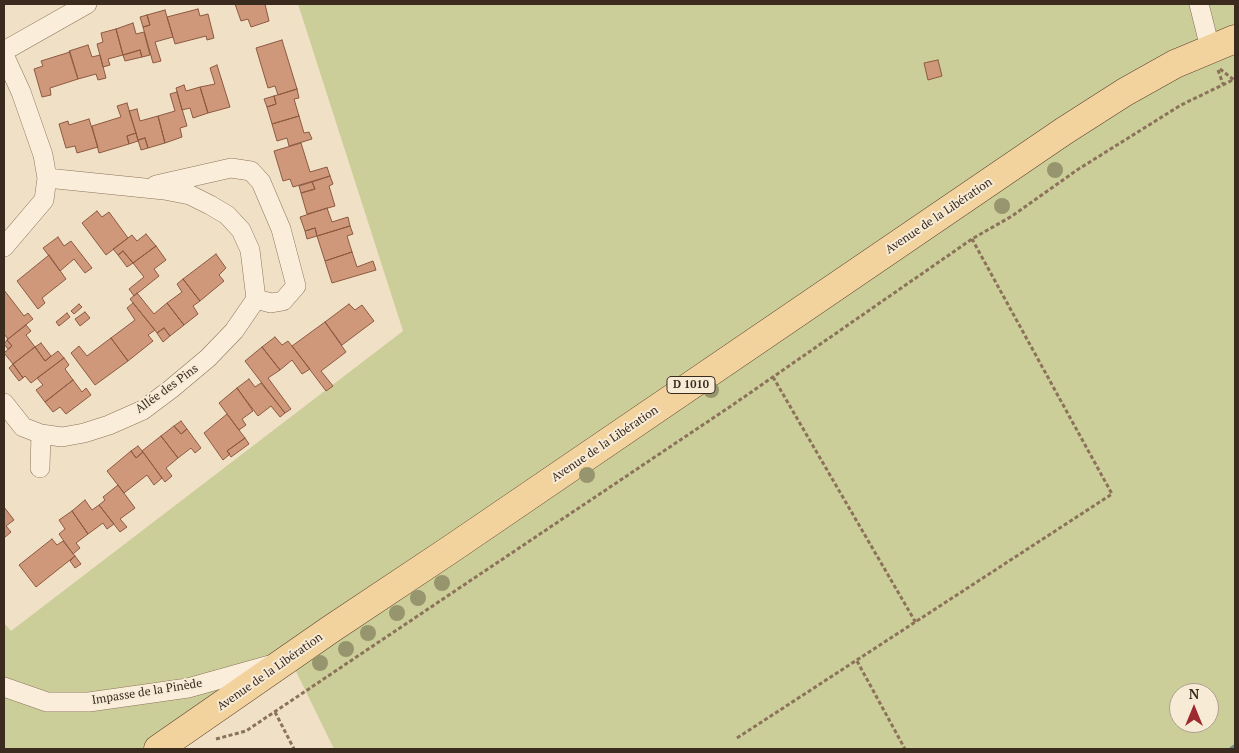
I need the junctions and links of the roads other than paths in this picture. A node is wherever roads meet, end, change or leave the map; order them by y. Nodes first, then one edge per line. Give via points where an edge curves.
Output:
1 (87, 4) edge
2 (1199, 4) edge
3 (1235, 39) edge
4 (4, 51) edge
5 (4, 55) edge
6 (1213, 57) junction
7 (48, 178) junction
8 (145, 188) junction
9 (6, 239) edge
10 (256, 299) junction
11 (4, 403) edge
12 (41, 434) junction
13 (40, 468) dead end
14 (290, 659) junction
15 (4, 687) edge
16 (158, 749) edge

1 - 4 street
2 - 6 street
3 - 6 main road, Avenue de la Libération / D 1010
5 - 7 street via 44,155
6 - 14 main road, Avenue de la Libération / D 1010 via 1175,64 1064,130
7 - 8 street
7 - 9 street via 44,200
8 - 10 street via 190,195 227,215 241,230 250,250
8 - 10 street via 231,168 251,171 261,182 281,228 296,286 283,300 270,304
10 - 12 street, Allée des Pins via 234,331 208,358 143,410 84,433 62,437
11 - 12 street, Allée des Pins via 23,427
12 - 13 street
14 - 15 street, Impasse de la Pinède via 188,688 97,701 47,702
14 - 16 main road, Avenue de la Libération / D 1010

